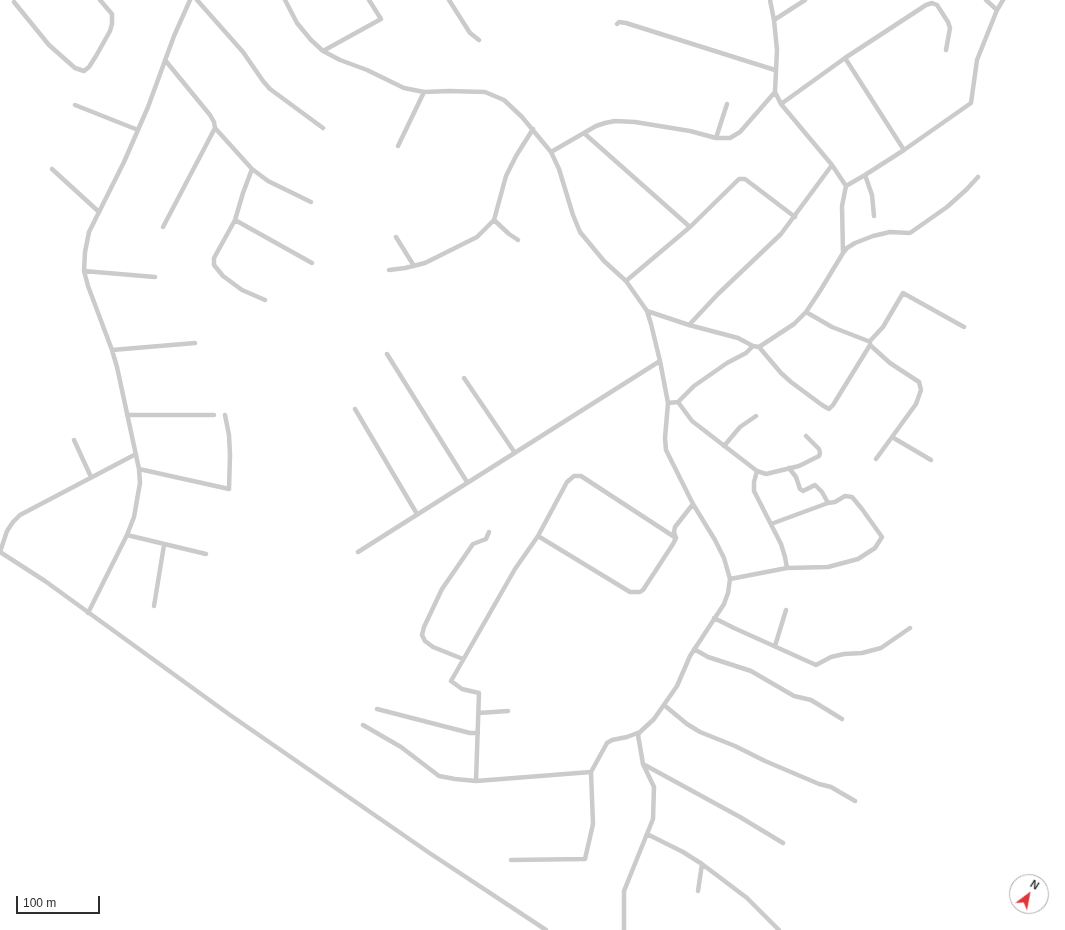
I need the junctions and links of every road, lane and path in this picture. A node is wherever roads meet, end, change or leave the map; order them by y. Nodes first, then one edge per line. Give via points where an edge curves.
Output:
1 (101, 0) edge
2 (190, 0) edge
3 (197, 0) edge
4 (285, 0) edge
5 (369, 0) edge
6 (449, 0) edge
7 (770, 0) edge
8 (805, 0) edge
9 (986, 0) edge
10 (1003, 0) edge
11 (14, 2) dead end
12 (997, 10) junction
13 (774, 20) junction
14 (616, 24) dead end
15 (479, 40) dead end
16 (946, 50) dead end
17 (323, 51) junction
18 (845, 58) junction
19 (166, 60) junction
20 (775, 70) junction
21 (424, 92) junction
22 (774, 92) junction
23 (727, 104) dead end
24 (781, 104) junction
25 (75, 105) dead end
26 (215, 128) junction
27 (323, 128) dead end
28 (533, 129) junction
29 (138, 130) junction
30 (585, 134) junction
31 (716, 138) junction
32 (398, 146) dead end
33 (904, 150) junction
34 (551, 152) junction
35 (832, 165) junction
36 (52, 169) dead end
37 (252, 169) junction
38 (865, 175) junction
39 (978, 177) dead end
40 (846, 186) junction
41 (311, 202) dead end
42 (98, 212) junction
43 (874, 216) dead end
44 (795, 217) junction
45 (235, 220) junction
46 (494, 220) junction
47 (163, 227) dead end
48 (690, 227) junction
49 (396, 237) dead end
50 (518, 240) dead end
51 (843, 253) junction
52 (312, 263) dead end
53 (414, 266) junction
54 (389, 270) dead end
55 (84, 271) junction
56 (155, 277) dead end
57 (626, 281) junction
58 (265, 300) dead end
59 (647, 311) junction
60 (806, 312) junction
61 (689, 325) junction
62 (964, 327) dead end
63 (196, 343) dead end
64 (870, 343) junction
65 (753, 346) junction
66 (759, 347) junction
67 (112, 350) junction
68 (387, 354) dead end
69 (660, 361) junction
70 (464, 378) dead end
71 (678, 402) junction
72 (668, 403) junction
73 (355, 409) dead end
74 (127, 415) junction
75 (214, 415) dead end
76 (224, 415) dead end
77 (756, 416) dead end
78 (806, 436) dead end
79 (892, 437) junction
80 (74, 440) dead end
81 (724, 446) junction
82 (515, 453) junction
83 (136, 454) junction
84 (876, 459) dead end
85 (931, 460) dead end
86 (789, 468) junction
87 (139, 469) junction
88 (757, 471) junction
89 (91, 477) junction
90 (467, 482) junction
91 (828, 503) junction
92 (693, 504) junction
93 (417, 514) junction
94 (771, 524) junction
95 (489, 532) dead end
96 (127, 535) junction
97 (538, 536) junction
98 (676, 538) junction
99 (164, 544) junction
100 (0, 552) edge
101 (358, 552) dead end
102 (206, 554) dead end
103 (787, 568) junction
104 (730, 579) junction
105 (154, 606) dead end
106 (786, 610) dead end
107 (88, 613) junction
108 (714, 618) junction
109 (910, 628) dead end
110 (775, 646) junction
111 (694, 649) junction
112 (463, 659) junction
113 (664, 706) junction
114 (377, 709) dead end
115 (508, 711) dead end
116 (479, 713) junction
117 (842, 719) dead end
118 (363, 725) dead end
119 (640, 732) junction
120 (478, 733) junction
121 (643, 764) junction
122 (591, 772) junction
123 (476, 780) junction
124 (855, 801) dead end
125 (647, 834) junction
126 (783, 843) dead end
127 (512, 860) dead end
128 (702, 864) junction
129 (698, 891) dead end
130 (546, 930) edge
131 (624, 930) edge
132 (779, 930) edge

1 - 11 street via 112,14 112,24 96,56 84,71 75,68 49,45
2 - 19 street via 183,12
3 - 27 street via 243,52 270,89
4 - 17 street via 297,23
5 - 17 street via 381,19
6 - 15 street via 470,33
7 - 13 street
8 - 13 street
9 - 12 street
10 - 12 street
12 - 33 street via 977,60 971,103
13 - 20 street via 778,50
14 - 20 street via 626,23
16 - 18 street via 950,28 948,22 937,5 926,4
17 - 21 street via 404,88
18 - 24 street
18 - 33 street
19 - 26 street via 210,115
19 - 29 street
20 - 22 street
21 - 28 street via 485,92 504,100
21 - 32 street
22 - 24 street
22 - 31 street via 740,132 730,138
23 - 31 street
24 - 35 street
25 - 29 street
26 - 37 street
26 - 47 street
28 - 34 street
28 - 46 street via 506,176
29 - 42 street
30 - 31 street via 605,123 615,121 667,127
30 - 34 street
30 - 48 street
33 - 38 street
34 - 57 street via 580,232 604,261
35 - 40 street
35 - 44 street
36 - 42 street
37 - 41 street via 268,181
37 - 45 street
38 - 40 street
38 - 43 street via 872,196
39 - 51 street via 947,207 910,233 890,232 873,236 854,243
40 - 51 street via 842,206
42 - 55 street via 89,232
44 - 48 street via 745,179 739,179
44 - 61 street
45 - 52 street
45 - 58 street via 214,258 214,265 223,276 242,290
46 - 50 street
46 - 53 street via 477,237
48 - 57 street
49 - 53 street
51 - 60 street
53 - 54 street
55 - 56 street
55 - 67 street
57 - 59 street
59 - 61 street
59 - 69 street
60 - 64 street via 832,327
60 - 66 street via 794,324
61 - 65 street via 738,338
62 - 64 street via 903,293 883,327
63 - 67 street
64 - 66 street via 834,405 829,409 791,382
64 - 79 street via 890,363 919,382 921,390 916,404
65 - 66 street
65 - 71 street via 694,386
67 - 74 street
68 - 90 street
69 - 72 street
69 - 82 street
70 - 82 street
71 - 72 street
71 - 81 street via 692,421
72 - 92 street via 666,450
73 - 93 street
74 - 75 street
74 - 83 street
76 - 87 street via 229,434 229,490
77 - 81 street via 740,427
78 - 86 street via 819,449 819,456
79 - 84 street
79 - 85 street
80 - 89 street
81 - 88 street
82 - 90 street
83 - 87 street
83 - 89 street
86 - 88 street via 766,474
86 - 91 street via 796,477 800,489 803,491 815,485
87 - 96 street via 138,497
88 - 94 street via 754,491
89 - 100 street via 20,515 7,531
90 - 93 street
91 - 94 street
91 - 103 street via 845,496 852,497 882,537 881,541 858,559 828,567
92 - 98 street via 675,527
92 - 104 street via 724,558
93 - 101 street
94 - 103 street via 781,544
95 - 112 street via 486,538 473,544 442,589 422,635 433,647
96 - 99 street
96 - 107 street
97 - 98 street via 630,592 643,590
97 - 98 street via 567,482 574,476 581,476
97 - 112 street
99 - 102 street
99 - 105 street
100 - 107 street
103 - 104 street
104 - 108 street via 724,604
106 - 110 street
107 - 130 street via 230,715
108 - 110 street
108 - 111 street
109 - 110 street via 881,648 844,654 816,664
111 - 113 street via 677,686
111 - 117 street via 708,657 751,671 794,696 811,700
112 - 116 street via 451,681 462,689 479,693
113 - 119 street
113 - 124 street via 700,732 831,787
114 - 120 street
115 - 116 street
116 - 120 street
118 - 123 street via 401,747 439,776
119 - 121 street via 638,736
119 - 122 street via 607,743
120 - 123 street
121 - 125 street via 654,786 653,819
121 - 126 street
122 - 123 street
122 - 127 street via 593,824 585,859
125 - 128 street
125 - 131 street via 624,891
128 - 129 street
128 - 132 street via 747,898

